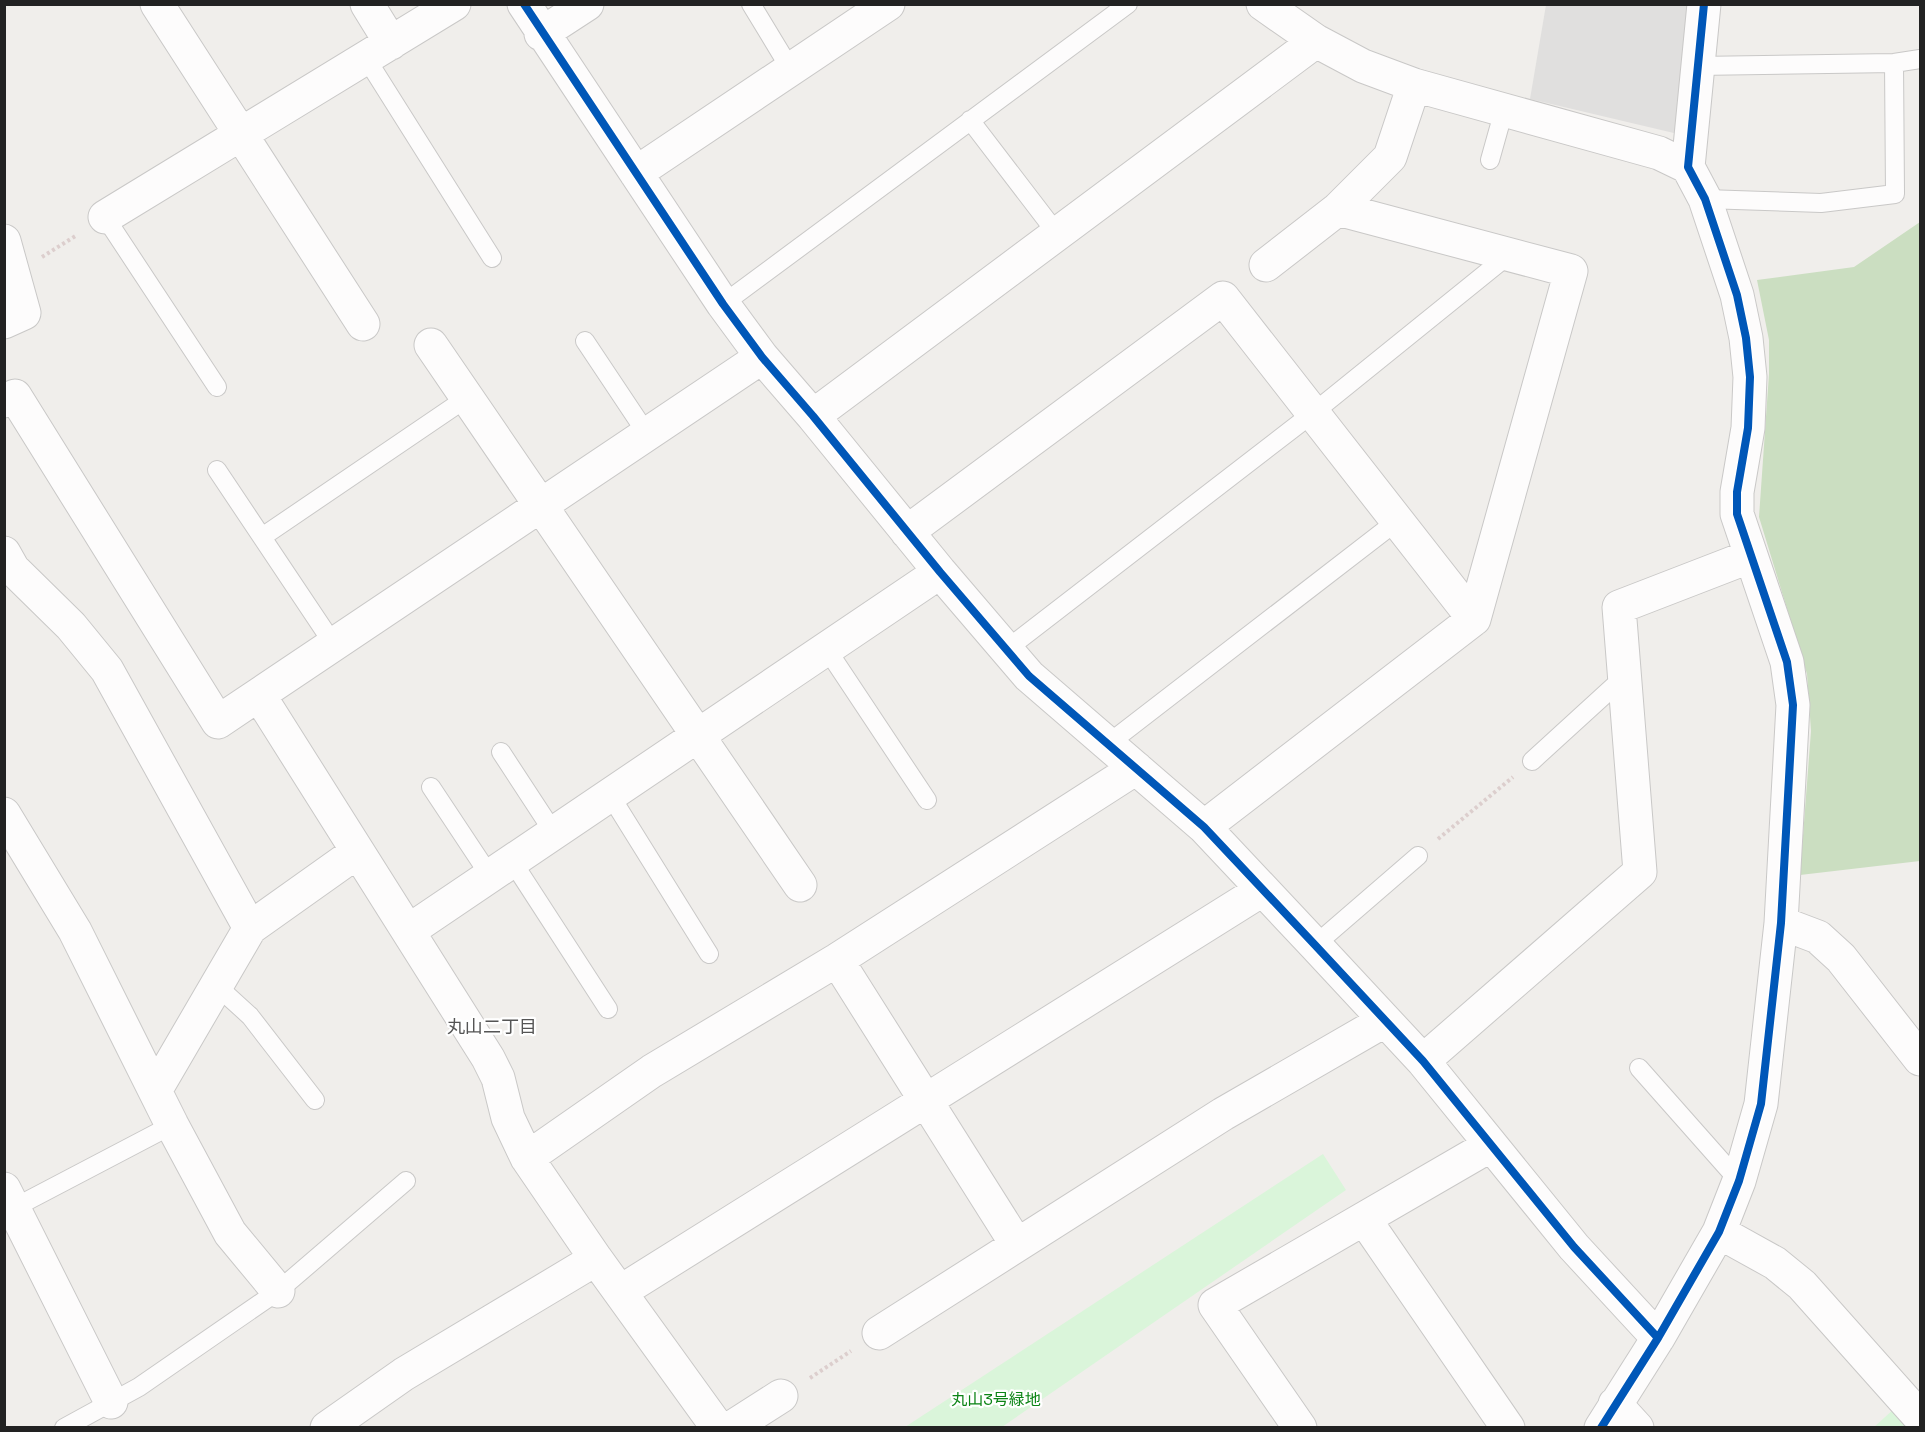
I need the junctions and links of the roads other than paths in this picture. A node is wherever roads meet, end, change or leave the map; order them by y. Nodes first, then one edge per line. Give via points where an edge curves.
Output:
1 (157, 4) edge
2 (367, 4) edge
3 (454, 4) edge
4 (524, 4) edge
5 (587, 4) edge
6 (751, 4) edge
7 (888, 4) edge
8 (1128, 4) edge
9 (1263, 4) edge
10 (1704, 4) edge
11 (542, 34) junction
12 (1316, 41) junction
13 (379, 51) junction
14 (1920, 59) edge
15 (1894, 63) junction
16 (1697, 66) junction
17 (791, 70) junction
18 (1414, 85) junction
19 (1504, 110) junction
20 (970, 120) junction
21 (239, 136) junction
22 (1490, 160) dead end
23 (1688, 167) junction
24 (636, 174) junction
25 (1705, 199) junction
26 (1338, 209) junction
27 (105, 217) joint
28 (1058, 235) junction
29 (4, 241) edge
30 (1511, 254) junction
31 (492, 258) dead end
32 (1266, 265) dead end
33 (723, 304) junction
34 (4, 322) edge
35 (363, 324) dead end
36 (585, 341) dead end
37 (431, 345) dead end
38 (762, 357) junction
39 (217, 387) dead end
40 (468, 397) junction
41 (4, 401) edge
42 (1313, 413) junction
43 (813, 416) junction
44 (647, 434) junction
45 (218, 470) dead end
46 (542, 505) junction
47 (1397, 521) junction
48 (907, 532) junction
49 (262, 537) junction
50 (4, 553) edge
51 (1751, 556) junction
52 (939, 572) junction
53 (1474, 619) junction
54 (334, 645) junction
55 (826, 648) junction
56 (1007, 650) junction
57 (1624, 677) junction
58 (259, 695) junction
59 (699, 734) junction
60 (1108, 744) junction
61 (501, 752) dead end
62 (1532, 761) road end
63 (1136, 768) junction
64 (431, 787) dead end
65 (610, 795) junction
66 (927, 800) dead end
67 (4, 814) edge
68 (1204, 827) junction
69 (554, 833) junction
70 (357, 852) junction
71 (1418, 856) road end
72 (501, 869) junction
73 (800, 885) dead end
74 (1262, 890) junction
75 (1781, 923) junction
76 (250, 928) junction
77 (410, 930) junction
78 (1315, 945) junction
79 (709, 954) dead end
80 (837, 960) junction
81 (217, 986) junction
82 (608, 1009) dead end
83 (1384, 1021) junction
84 (1920, 1059) edge
85 (1423, 1061) junction
86 (1639, 1068) dead end
87 (155, 1091) junction
88 (315, 1100) dead end
89 (927, 1102) junction
90 (172, 1125) junction
91 (1491, 1145) junction
92 (527, 1158) junction
93 (406, 1181) dead end
94 (1739, 1181) junction
95 (8, 1204) edge
96 (1365, 1220) junction
97 (1719, 1232) junction
98 (1017, 1245) junction
99 (596, 1259) junction
100 (278, 1291) junction
101 (620, 1292) junction
102 (879, 1334) road end
103 (1658, 1338) junction
104 (781, 1396) road end
105 (111, 1402) junction
106 (1920, 1410) edge
107 (1608, 1416) edge
108 (64, 1428) edge
109 (327, 1428) edge
110 (718, 1428) edge
111 (730, 1428) edge
112 (1300, 1428) edge
113 (1508, 1428) edge
114 (1637, 1428) edge

1 - 21 street
2 - 13 street
3 - 13 street
4 - 11 street
5 - 11 street
6 - 17 lane
7 - 17 street
8 - 20 lane
9 - 12 street
10 - 16 street
11 - 24 street
12 - 18 street via 1364,66
12 - 28 street
13 - 21 street
13 - 31 lane
14 - 15 lane
15 - 16 lane
15 - 25 lane via 1895,194 1821,203
16 - 23 street
17 - 24 street
18 - 19 street
18 - 26 street via 1390,157
19 - 22 lane
19 - 23 street via 1659,153
20 - 28 lane
20 - 33 lane
21 - 27 street
21 - 35 street
23 - 25 street
24 - 33 street
25 - 51 street via 1737,295 1746,338 1750,377 1748,428 1737,514
26 - 30 street
26 - 32 street
27 - 39 lane
28 - 43 street
29 - 34 street via 24,313
30 - 42 lane
30 - 53 street via 1571,271
33 - 38 street
36 - 44 lane
37 - 40 street
38 - 43 street
38 - 44 street
40 - 46 street
40 - 49 lane
41 - 58 street via 15,396 218,722
42 - 47 street
42 - 48 street via 1223,298
42 - 56 lane
43 - 48 street
44 - 46 street
45 - 49 lane
46 - 54 street
46 - 59 street
47 - 53 street
47 - 60 lane
48 - 52 street
49 - 54 lane
50 - 76 street via 13,569 71,626 107,670
51 - 57 street via 1618,607
51 - 75 street via 1787,662 1792,705
52 - 55 street
52 - 56 street
53 - 68 street
54 - 58 street
55 - 59 street
55 - 66 lane
56 - 60 street via 1029,676
57 - 62 lane
57 - 85 street via 1640,872
58 - 70 street
59 - 65 street
59 - 73 street
60 - 63 street
61 - 69 lane
63 - 68 street
63 - 80 street
64 - 72 lane
65 - 69 street
65 - 79 lane
67 - 87 street via 75,931
68 - 74 street
69 - 72 street
70 - 76 street
70 - 77 street
71 - 78 lane
72 - 77 street
72 - 82 lane
74 - 78 street
74 - 89 street
75 - 84 street via 1818,937 1840,958
75 - 94 street via 1761,1104
76 - 81 street
77 - 92 street via 489,1058 508,1118
78 - 83 street
80 - 89 street
80 - 92 street via 652,1071
81 - 87 street
81 - 88 lane via 250,1016
83 - 85 street
83 - 98 street via 1223,1114
85 - 91 street
86 - 94 lane
87 - 90 street
89 - 98 street
89 - 101 street
90 - 95 lane
90 - 100 street via 230,1233
91 - 96 street
91 - 103 street via 1574,1247
92 - 99 street
93 - 100 lane
94 - 97 street
95 - 105 street
96 - 112 street via 1215,1305
96 - 113 street
97 - 103 street
97 - 106 street via 1775,1263 1802,1285 1917,1414
98 - 102 street
99 - 101 street
99 - 109 street via 404,1374
100 - 105 lane via 139,1387
101 - 110 street
103 - 107 street
104 - 111 street
105 - 108 lane
107 - 114 street

